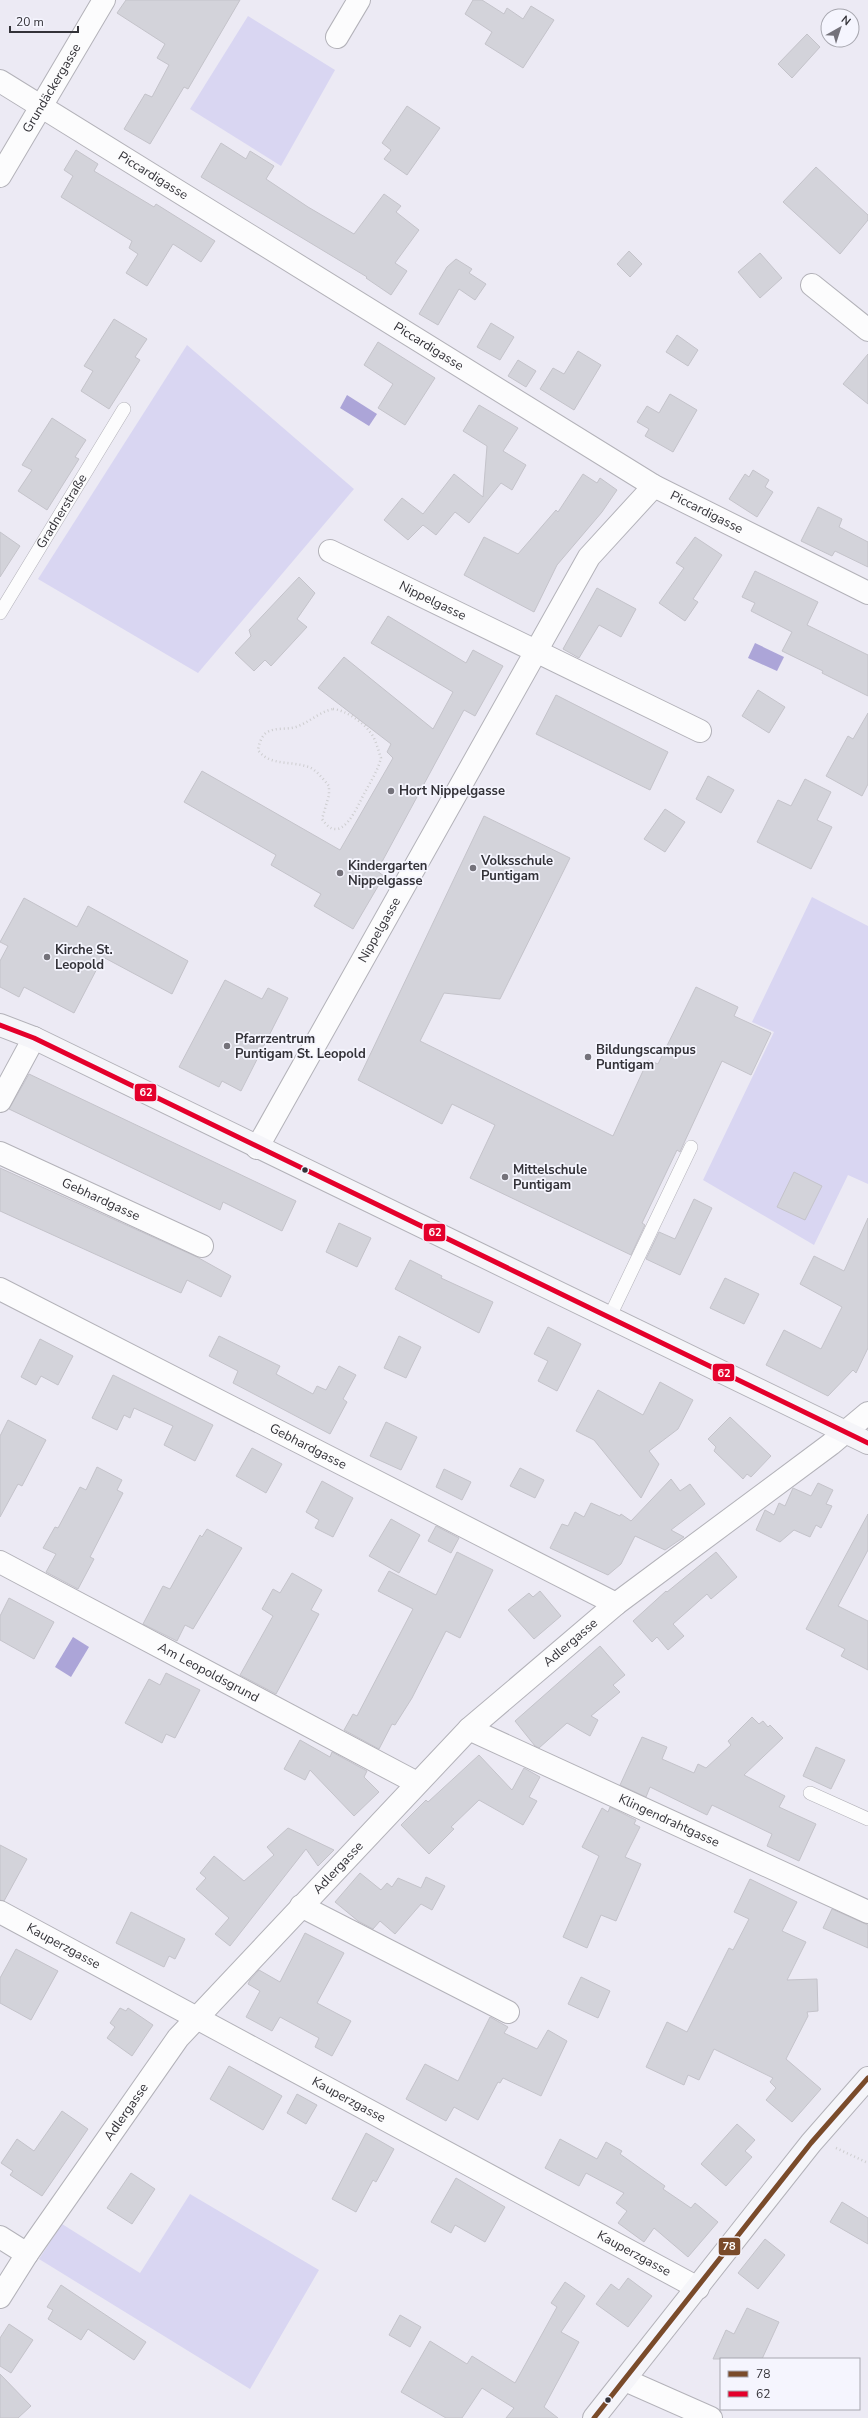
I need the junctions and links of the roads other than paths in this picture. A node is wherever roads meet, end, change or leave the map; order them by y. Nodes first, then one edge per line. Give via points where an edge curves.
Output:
1 (104, 0) edge
2 (359, 0) edge
3 (336, 37) dead end
4 (0, 81) edge
5 (40, 105) junction
6 (0, 176) edge
7 (812, 286) dead end
8 (868, 330) edge
9 (124, 409) dead end
10 (654, 486) junction
11 (330, 551) dead end
12 (868, 593) edge
13 (0, 613) edge
14 (536, 650) junction
15 (700, 731) dead end
16 (0, 1025) edge
17 (34, 1038) junction
18 (0, 1101) edge
19 (691, 1147) dead end
20 (257, 1148) junction
21 (0, 1153) edge
22 (202, 1246) dead end
23 (0, 1289) edge
24 (610, 1316) junction
25 (868, 1413) edge
26 (846, 1432) junction
27 (868, 1443) edge
28 (0, 1562) edge
29 (616, 1604) junction
30 (469, 1729) junction
31 (417, 1782) junction
32 (810, 1793) dead end
33 (868, 1819) edge
34 (301, 1906) junction
35 (0, 1912) edge
36 (868, 1912) edge
37 (508, 2012) dead end
38 (195, 2018) junction
39 (868, 2078) edge
40 (0, 2237) edge
41 (27, 2254) junction
42 (698, 2288) junction
43 (0, 2297) edge
44 (625, 2380) junction
45 (594, 2418) edge
46 (711, 2418) edge

1 - 5 street, Grundäckergasse
2 - 3 street
4 - 5 street, Piccardigasse
5 - 6 street, Grundäckergasse
5 - 10 street, Piccardigasse
7 - 8 street
9 - 13 lane, Gradnerstraße
10 - 12 street, Piccardigasse
10 - 14 street, Nippelgasse via 589,557
11 - 14 street, Nippelgasse
14 - 15 street, Nippelgasse
14 - 20 street, Nippelgasse
16 - 17 main road
17 - 18 street
17 - 20 main road
19 - 24 lane
20 - 24 main road
21 - 22 street, Gebhardgasse
23 - 29 street, Gebhardgasse
24 - 26 main road
25 - 26 street, Adlergasse
26 - 27 main road
26 - 29 street, Adlergasse
28 - 31 street, Am Leopoldsgrund
29 - 30 street, Adlergasse
30 - 31 street, Adlergasse
30 - 36 street, Klingendrahtgasse
31 - 34 street, Adlergasse
32 - 33 lane
34 - 37 street, Adlergasse
34 - 38 street, Adlergasse
35 - 38 street, Kauperzgasse
38 - 41 street, Adlergasse via 178,2038
38 - 42 street, Kauperzgasse
39 - 42 main road via 811,2143
40 - 41 street
41 - 43 street, Adlergasse
42 - 44 main road
44 - 45 main road
44 - 46 street

